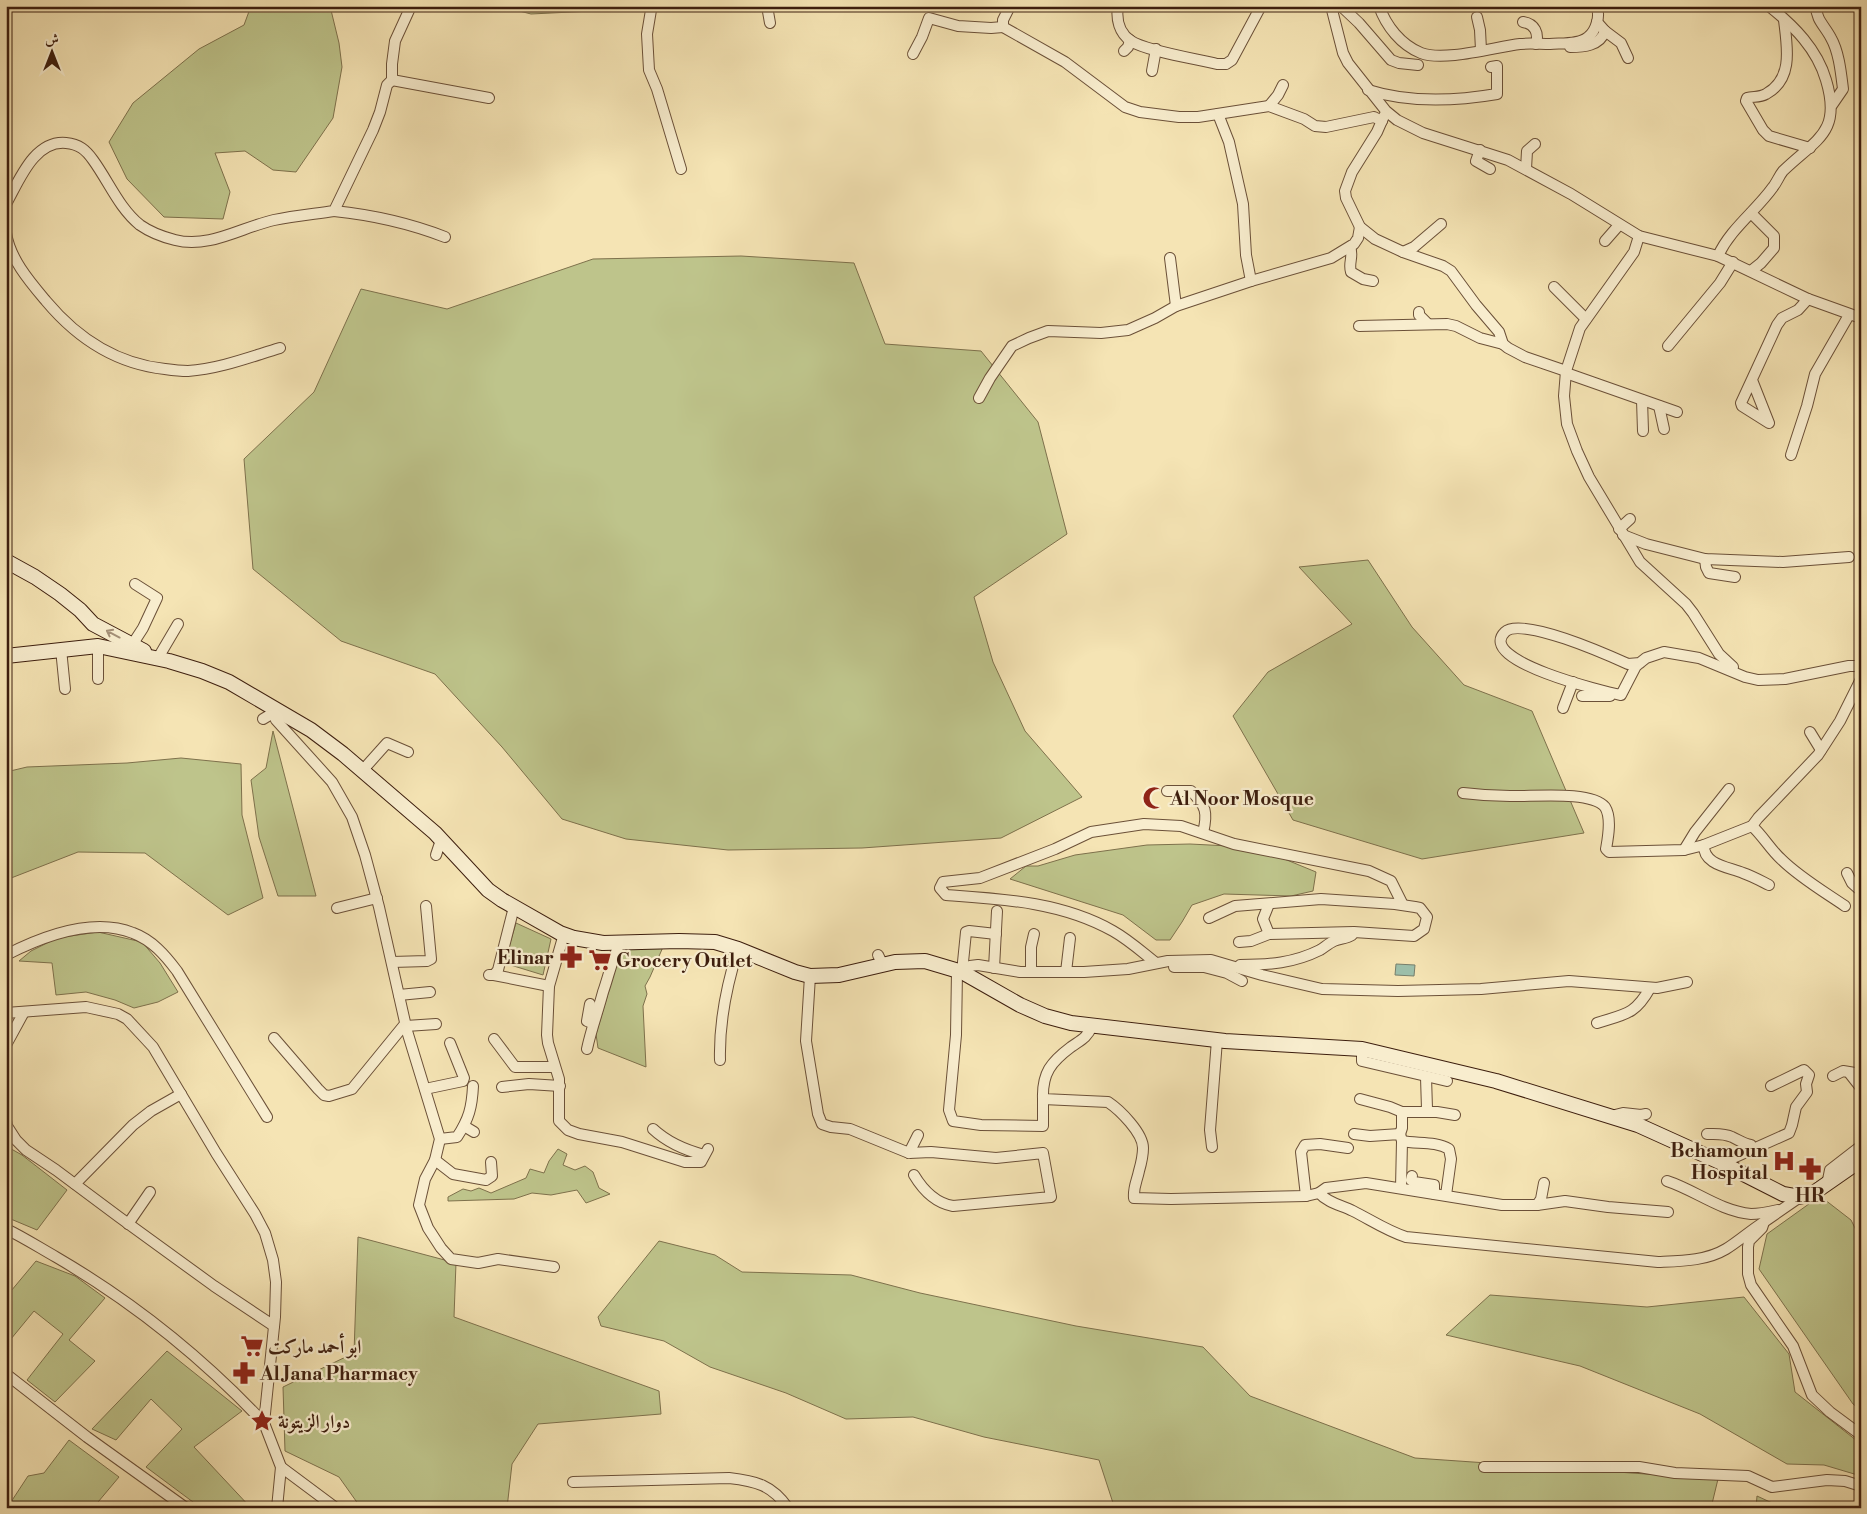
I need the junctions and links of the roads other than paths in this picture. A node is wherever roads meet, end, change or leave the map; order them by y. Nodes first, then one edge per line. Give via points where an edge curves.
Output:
1 (411, 6) edge
2 (654, 6) edge
3 (767, 6) edge
4 (1010, 6) edge
5 (1118, 6) edge
6 (1261, 6) edge
7 (1330, 6) edge
8 (1341, 6) edge
9 (1378, 6) edge
10 (1596, 6) edge
11 (1769, 6) edge
12 (1816, 6) edge
13 (1476, 17) dead end
14 (1784, 20) junction
15 (1523, 22) dead end
16 (1597, 22) junction
17 (770, 23) dead end
18 (1002, 27) junction
19 (1604, 31) junction
20 (1130, 40) junction
21 (1522, 44) junction
22 (1536, 44) junction
23 (1156, 49) junction
24 (1124, 50) dead end
25 (1481, 50) junction
26 (913, 54) dead end
27 (1628, 58) dead end
28 (1418, 66) dead end
29 (1491, 67) dead end
30 (1152, 71) dead end
31 (392, 80) junction
32 (1283, 85) dead end
33 (1367, 89) junction
34 (489, 98) dead end
35 (1832, 105) junction
36 (1269, 106) junction
37 (1218, 114) junction
38 (1384, 116) junction
39 (1535, 144) dead end
40 (1810, 148) junction
41 (1480, 150) junction
42 (681, 169) dead end
43 (1490, 169) dead end
44 (1526, 169) junction
45 (6, 204) edge
46 (334, 212) junction
47 (1751, 213) junction
48 (1441, 224) dead end
49 (1619, 225) junction
50 (1360, 227) junction
51 (6, 233) edge
52 (1639, 236) junction
53 (445, 237) dead end
54 (1604, 241) dead end
55 (1350, 247) junction
56 (1403, 252) junction
57 (1718, 256) junction
58 (1170, 258) dead end
59 (1733, 262) junction
60 (1751, 271) junction
61 (1251, 280) junction
62 (1373, 281) dead end
63 (1554, 287) dead end
64 (1808, 299) junction
65 (1176, 306) junction
66 (1419, 312) dead end
67 (1849, 315) junction
68 (1861, 318) edge
69 (1586, 319) junction
70 (1426, 324) junction
71 (1360, 326) dead end
72 (1503, 344) junction
73 (1668, 346) dead end
74 (280, 348) dead end
75 (1566, 372) junction
76 (1752, 380) dead end
77 (979, 398) dead end
78 (1642, 400) junction
79 (1659, 406) junction
80 (1677, 412) dead end
81 (1664, 429) dead end
82 (1643, 431) dead end
83 (1791, 454) dead end
84 (1630, 519) dead end
85 (1621, 532) junction
86 (1849, 557) dead end
87 (1705, 559) junction
88 (6, 561) edge
89 (1735, 577) dead end
90 (135, 584) dead end
91 (93, 624) junction
92 (178, 624) dead end
93 (132, 645) junction
94 (95, 646) junction
95 (61, 649) junction
96 (6, 656) edge
97 (157, 658) junction
98 (1716, 658) junction
99 (1640, 663) junction
100 (1861, 666) edge
101 (98, 679) dead end
102 (1861, 679) edge
103 (1572, 682) junction
104 (65, 689) dead end
105 (1618, 694) junction
106 (1582, 696) dead end
107 (1563, 708) dead end
108 (272, 709) junction
109 (263, 719) dead end
110 (1810, 732) dead end
111 (1821, 750) junction
112 (408, 752) dead end
113 (362, 771) junction
114 (1730, 789) dead end
115 (1167, 791) dead end
116 (1463, 793) dead end
117 (1752, 826) junction
118 (1203, 833) junction
119 (441, 840) junction
120 (1704, 845) junction
121 (1684, 850) junction
122 (436, 856) dead end
123 (1847, 873) dead end
124 (1769, 885) dead end
125 (1861, 891) edge
126 (377, 898) junction
127 (1269, 904) junction
128 (1403, 905) junction
129 (426, 906) dead end
130 (1845, 906) dead end
131 (514, 907) junction
132 (337, 908) dead end
133 (997, 911) dead end
134 (1208, 918) dead end
135 (1354, 932) junction
136 (564, 934) junction
137 (996, 934) junction
138 (1034, 934) dead end
139 (1269, 934) junction
140 (1070, 938) dead end
141 (1239, 942) dead end
142 (620, 943) junction
143 (738, 948) junction
144 (6, 955) edge
145 (1154, 964) junction
146 (392, 965) junction
147 (1233, 965) junction
148 (428, 967) dead end
149 (994, 968) junction
150 (962, 972) junction
151 (1031, 972) junction
152 (1066, 972) junction
153 (810, 976) junction
154 (1242, 981) dead end
155 (1687, 982) dead end
156 (549, 986) junction
157 (1650, 988) junction
158 (430, 992) dead end
159 (399, 995) junction
160 (590, 1004) dead end
161 (24, 1012) junction
162 (6, 1013) edge
163 (592, 1023) junction
164 (1597, 1023) dead end
165 (436, 1024) dead end
166 (406, 1025) junction
167 (1092, 1026) junction
168 (274, 1038) dead end
169 (494, 1039) dead end
170 (1217, 1040) junction
171 (450, 1043) dead end
172 (6, 1045) edge
173 (587, 1049) dead end
174 (1362, 1049) junction
175 (720, 1060) dead end
176 (554, 1067) junction
177 (1856, 1074) edge
178 (1833, 1076) dead end
179 (1426, 1077) junction
180 (1447, 1081) dead end
181 (473, 1086) dead end
182 (502, 1086) dead end
183 (560, 1086) junction
184 (1771, 1086) dead end
185 (1861, 1088) edge
186 (425, 1089) junction
187 (181, 1094) junction
188 (1043, 1099) junction
189 (1360, 1099) dead end
190 (1427, 1109) dead end
191 (1402, 1112) junction
192 (1646, 1114) dead end
193 (1455, 1115) dead end
194 (1610, 1116) junction
195 (267, 1118) dead end
196 (7, 1124) edge
197 (464, 1126) junction
198 (653, 1129) dead end
199 (474, 1132) dead end
200 (1354, 1134) dead end
201 (1706, 1134) dead end
202 (918, 1135) dead end
203 (1401, 1137) junction
204 (440, 1139) junction
205 (1861, 1146) edge
206 (1212, 1147) dead end
207 (1348, 1148) dead end
208 (1753, 1150) junction
209 (909, 1153) junction
210 (435, 1160) junction
211 (1861, 1160) edge
212 (491, 1162) dead end
213 (1722, 1163) junction
214 (914, 1175) dead end
215 (1412, 1176) dead end
216 (1667, 1181) dead end
217 (1544, 1183) dead end
218 (75, 1184) junction
219 (1827, 1185) junction
220 (1401, 1188) junction
221 (150, 1192) dead end
222 (1319, 1193) junction
223 (1434, 1194) junction
224 (1446, 1195) junction
225 (1306, 1196) junction
226 (1800, 1197) junction
227 (1537, 1205) junction
228 (1779, 1210) junction
229 (1668, 1212) dead end
230 (1764, 1222) junction
231 (128, 1224) junction
232 (6, 1229) edge
233 (554, 1267) dead end
234 (274, 1326) junction
235 (6, 1374) edge
236 (264, 1423) junction
237 (1861, 1435) edge
238 (280, 1467) junction
239 (1484, 1467) dead end
240 (573, 1482) dead end
241 (1861, 1486) edge
242 (186, 1508) edge
243 (277, 1508) edge
244 (336, 1508) edge
245 (788, 1508) edge

1 - 31 street via 395,41
2 - 42 street via 647,34 649,70
3 - 17 street
4 - 18 street
5 - 20 street via 1116,17
6 - 23 street via 1238,51 1226,64
7 - 33 street via 1343,53
8 - 28 street via 1391,60
9 - 25 street via 1394,33 1422,53 1447,55
10 - 16 street via 1599,11
11 - 14 street
12 - 35 street via 1816,15 1832,38 1840,70 1843,89
13 - 25 street
14 - 35 street via 1798,32 1819,61
14 - 40 street via 1788,55 1786,70 1773,89 1746,101 1769,136
15 - 22 street via 1536,29
16 - 19 street
16 - 22 street via 1588,38
18 - 26 street via 958,26 929,18
18 - 37 street via 1065,62 1125,107 1179,117
19 - 21 street via 1594,44 1582,48 1526,49
19 - 27 street via 1621,44
20 - 23 street
20 - 24 street
21 - 22 street
21 - 25 street
23 - 30 street
29 - 33 street via 1496,66 1497,94 1423,99
31 - 34 street
31 - 46 street via 387,85 373,130
32 - 36 street
33 - 38 street
35 - 40 street via 1828,125
36 - 37 street
36 - 38 street via 1320,126
37 - 61 street via 1229,142 1243,204
38 - 41 street via 1423,133
38 - 50 street via 1352,172 1345,191
39 - 44 street via 1527,150
40 - 47 street via 1782,173
41 - 43 street via 1476,161
41 - 44 street
44 - 49 street
45 - 46 street via 37,154 58,142 73,143 86,150 128,213 147,229 176,241 212,240 275,220
46 - 53 street via 392,220
47 - 57 street via 1724,242
47 - 60 street via 1774,236 1774,248
48 - 56 street
49 - 52 street
49 - 54 street
50 - 55 street via 1358,238
50 - 56 street via 1375,239
51 - 74 street via 19,266 58,315 74,331 130,363 186,371 216,367
52 - 57 street
52 - 69 street via 1634,252
55 - 61 street via 1331,258
55 - 62 street via 1351,272
56 - 72 street via 1451,271 1498,332
57 - 59 street
58 - 65 street
59 - 60 street
59 - 73 street via 1720,283
60 - 64 street
61 - 65 street
63 - 69 street
64 - 67 street
64 - 76 street via 1777,325
65 - 77 street via 1128,330 1048,331 1029,338 1012,346
66 - 70 street
67 - 68 street
67 - 83 street via 1815,374
69 - 75 street
70 - 71 street
70 - 72 street via 1456,326 1480,338
72 - 75 street via 1526,357
75 - 78 street
75 - 85 street via 1565,410 1572,438 1589,477
78 - 79 street
78 - 82 street
79 - 80 street
79 - 81 street
84 - 85 street
85 - 87 street via 1646,544
85 - 98 street via 1640,562 1693,613
86 - 87 street via 1784,562
87 - 89 street via 1709,573
88 - 91 main road via 53,589
90 - 93 street via 157,598
93 -> 91 main road
91 - 94 main road
92 - 97 street
93 - 97 main road
94 - 95 main road
94 - 97 main road
94 - 101 street
95 - 96 main road
95 - 104 street
97 - 108 main road via 229,682
98 - 99 street via 1664,652
98 - 100 street via 1758,680 1785,679
99 - 103 street via 1628,664 1537,630 1513,628 1503,635 1501,642 1510,656
99 - 105 street via 1621,695
102 - 111 street
103 - 105 street
103 - 107 street
105 - 106 street via 1606,698
108 - 109 street
108 - 113 main road via 311,730
108 - 126 street via 276,720 322,770 344,802 358,831
110 - 111 street
111 - 117 street
112 - 113 street via 387,743
113 - 119 main road
114 - 121 street
115 - 118 street via 1190,791 1202,802 1206,818
116 - 121 street via 1560,795 1593,800 1606,809 1606,849 1610,852
117 - 120 street
117 - 130 street via 1790,868
118 - 128 street via 1234,844 1369,871 1391,881
118 - 145 street via 1181,826 1144,824 1092,832 980,878 943,882 940,888 946,895 1009,899 1062,909 1113,931
119 - 122 street
119 - 131 main road via 488,890
120 - 121 street
120 - 124 street via 1706,855 1718,864
123 - 125 street
126 - 132 street
126 - 146 street
127 - 128 street via 1321,899
127 - 134 street via 1236,906
127 - 139 street via 1263,919
128 - 135 street via 1420,908 1424,912 1426,923 1420,934
129 - 146 street via 431,959
131 - 136 main road
131 - 156 street via 498,970 491,975
133 - 137 street
135 - 139 street
135 - 147 street via 1299,959 1275,965
136 - 142 main road via 589,942
136 - 156 street
137 - 149 street
137 - 150 street via 966,932
138 - 151 street
139 - 141 street
140 - 152 street
142 - 143 main road via 705,941
142 - 163 street
143 - 153 main road
143 - 175 street via 730,972
144 - 195 street via 52,936 99,926 133,932 143,938 163,953 182,978
145 - 147 street via 1211,960
145 - 152 street
145 - 154 street via 1204,967
146 - 148 street
146 - 159 street
147 - 157 street via 1322,989 1436,991 1569,981
149 - 150 street via 970,966
149 - 151 street
150 - 153 main road via 925,961 880,960 839,975
150 - 167 main road via 1020,1006 1045,1016
150 - 188 street via 949,1110 953,1121 1043,1126
151 - 152 street
153 - 209 street via 806,1041 822,1124 850,1129
155 - 157 street
156 - 176 street via 547,1035
157 - 164 street via 1644,1000 1630,1013
158 - 159 street
159 - 166 street
160 - 163 street via 587,1022
161 - 162 street
161 - 172 street
161 - 187 street via 86,1007 118,1014 135,1026 153,1047
163 - 173 street
165 - 166 street
166 - 168 street via 352,1089 329,1096 318,1089
166 - 186 street
167 - 170 main road
167 - 188 street via 1088,1036 1050,1066 1045,1075
169 - 176 street via 515,1067
170 - 174 main road
170 - 206 street via 1210,1130
171 - 186 street via 463,1081
174 - 179 street via 1362,1061
174 - 194 main road via 1487,1079
176 - 183 street
177 - 178 street via 1843,1071
177 - 185 street
179 - 180 street
179 - 190 street
181 - 197 street via 472,1107
182 - 183 street
183 - 198 street via 559,1121 568,1130 622,1142 685,1162 701,1162 706,1152 682,1149
184 - 208 street via 1804,1070 1809,1076 1807,1092 1796,1107 1788,1133
186 - 204 street
187 - 218 street via 151,1111
187 - 234 street via 265,1233 274,1260
188 - 225 street via 1108,1102 1133,1124 1144,1146 1133,1188 1134,1198
189 - 191 street
191 - 193 street
191 - 203 street
192 - 194 street
194 - 213 main road
196 - 218 street via 26,1150
197 - 199 street
197 - 204 street via 457,1136
200 - 203 street
201 - 208 street via 1732,1136 1751,1145
202 - 209 street
203 - 220 street
203 - 224 street via 1449,1149 1451,1159
204 - 210 street
205 - 219 street via 1830,1170
207 - 225 street via 1305,1145 1301,1152
208 - 213 street
209 - 214 street via 996,1158 1043,1153 1051,1197 953,1206 922,1190
210 - 212 street via 453,1174 486,1180 492,1176
210 - 233 street via 424,1179 419,1205 428,1228 451,1259 478,1263 498,1259
211 - 219 main road
213 - 226 main road via 1771,1189
215 - 223 street via 1414,1182 1434,1185
216 - 228 street via 1715,1203 1750,1214
217 - 227 street
218 - 231 street
219 - 226 main road
220 - 222 street via 1353,1183 1326,1188
220 - 223 street
221 - 231 street
222 - 225 street
222 - 230 street via 1326,1200 1394,1233 1417,1239 1658,1262 1690,1261 1725,1249
223 - 224 street
224 - 227 street via 1502,1205
226 - 228 street
227 - 229 street via 1566,1201
228 - 230 street
230 - 237 street via 1749,1241 1751,1285 1793,1346 1812,1395
231 - 234 street
232 - 236 street via 78,1270 153,1322 206,1366
234 - 236 street
235 - 242 street
236 - 238 street
238 - 243 street
238 - 244 street
239 - 241 street via 1639,1466 1674,1473 1748,1476 1772,1486 1827,1480
240 - 245 street via 730,1478 769,1488

